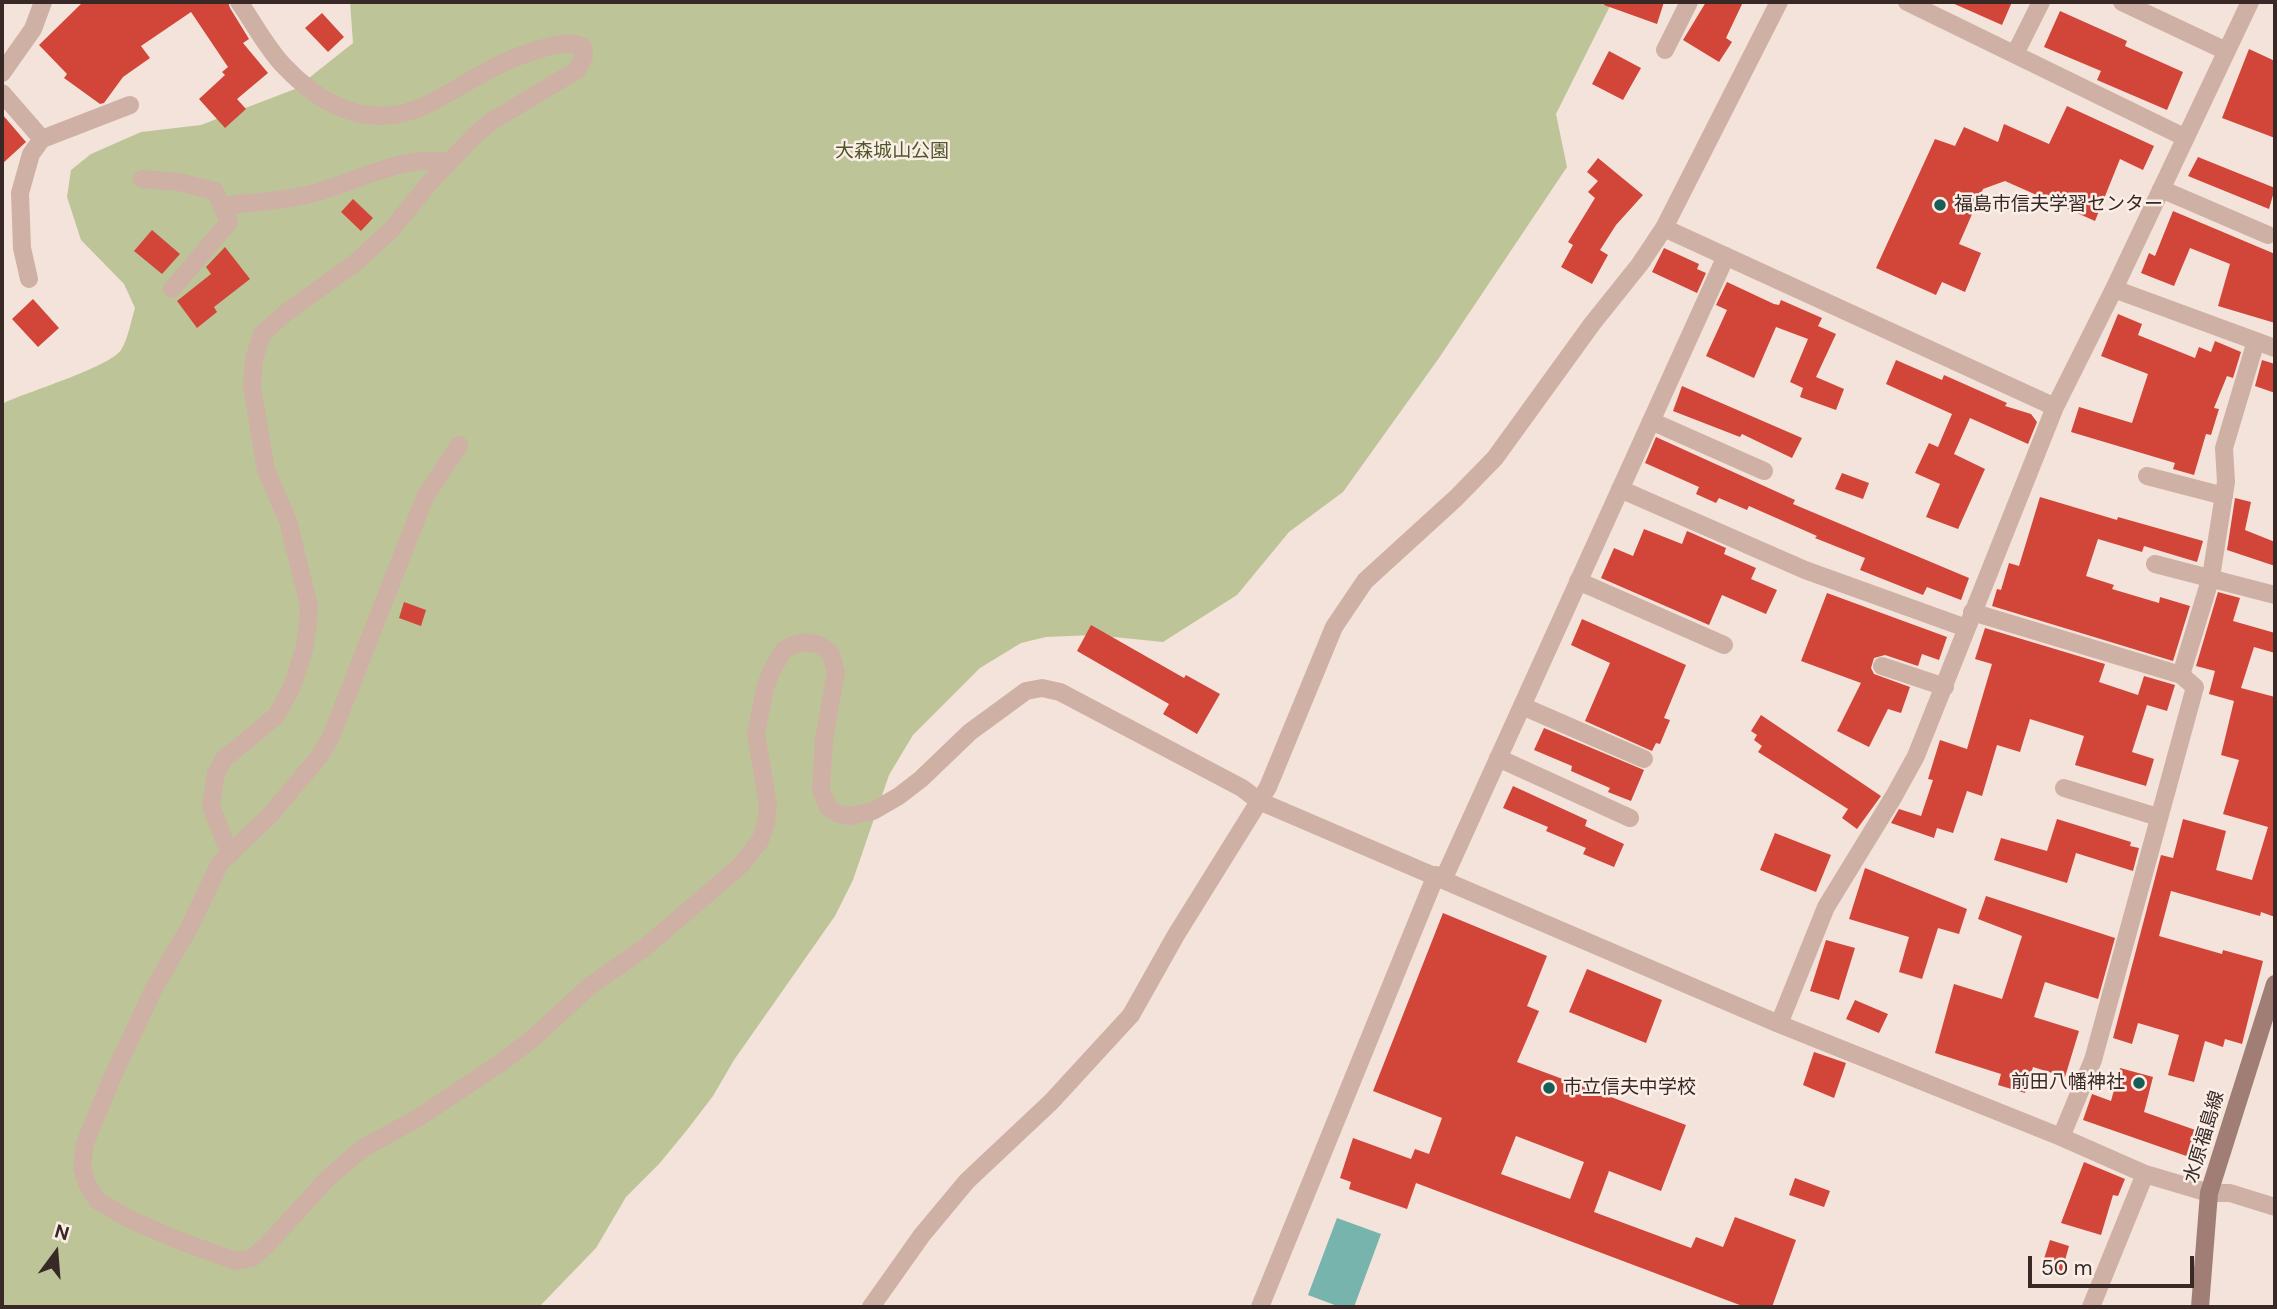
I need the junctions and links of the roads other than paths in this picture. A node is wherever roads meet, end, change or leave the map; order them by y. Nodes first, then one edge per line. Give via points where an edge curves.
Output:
1 (43, 2) edge
2 (239, 2) edge
3 (1689, 2) edge
4 (1779, 2) edge
5 (1907, 2) edge
6 (2041, 2) edge
7 (2122, 2) edge
8 (2250, 2) edge
9 (1665, 50) dead end
10 (2226, 51) junction
11 (2015, 54) junction
12 (2, 73) edge
13 (2, 93) edge
14 (130, 105) dead end
15 (2184, 137) junction
16 (42, 139) junction
17 (449, 162) junction
18 (142, 179) dead end
19 (2161, 189) junction
20 (222, 206) junction
21 (1664, 228) junction
22 (2268, 235) dead end
23 (1726, 256) junction
24 (29, 279) dead end
25 (172, 289) dead end
26 (2114, 289) junction
27 (2256, 341) junction
28 (2275, 348) edge
29 (2055, 407) junction
30 (1651, 421) junction
31 (459, 445) dead end
32 (1763, 471) dead end
33 (2147, 475) dead end
34 (1620, 489) junction
35 (2224, 496) junction
36 (2155, 564) dead end
37 (2211, 577) junction
38 (1578, 581) junction
39 (2275, 595) edge
40 (1969, 620) junction
41 (1724, 645) dead end
42 (1882, 666) dead end
43 (2181, 675) junction
44 (1945, 687) junction
45 (1522, 706) junction
46 (1498, 758) junction
47 (1644, 759) dead end
48 (2064, 788) dead end
49 (1259, 801) junction
50 (2158, 817) junction
51 (1630, 818) dead end
52 (230, 855) junction
53 (1440, 877) junction
54 (2275, 984) edge
55 (1779, 1024) junction
56 (2061, 1137) junction
57 (2145, 1174) junction
58 (2209, 1194) junction
59 (2275, 1207) edge
60 (871, 1307) edge
61 (1260, 1307) edge
62 (2091, 1307) edge
63 (2200, 1307) edge

1 - 12 street via 33,29
2 - 17 street via 283,66 310,91 371,117 408,113 514,57 569,43 583,47 577,70 492,121
3 - 9 street
4 - 21 street
5 - 11 street
6 - 11 street
7 - 10 street
8 - 10 street
10 - 15 street
11 - 15 street
13 - 16 street
14 - 16 street
15 - 19 street
16 - 24 street via 32,154 20,193 22,248
17 - 20 street via 390,167 316,193
17 - 52 street via 393,229 262,334 254,359 252,386 266,470 288,521 309,606 304,650 276,716 224,759 216,773 211,806
18 - 20 street via 215,191
19 - 22 street
19 - 26 street
20 - 25 street via 229,222
21 - 23 street
21 - 49 street via 1495,458 1365,581 1343,611
23 - 29 street
23 - 30 street
26 - 27 street
26 - 29 street
27 - 28 street
27 - 35 street via 2224,448
29 - 40 street
30 - 32 street
30 - 34 street
31 - 52 street via 425,497 330,739 270,815
33 - 35 street
34 - 38 street
34 - 40 street via 1805,570
35 - 37 street
36 - 37 street
37 - 39 street
37 - 43 street
38 - 41 street
38 - 45 street
40 - 43 street
40 - 44 street
42 - 44 street
43 - 50 street via 2194,687
44 - 55 street via 1905,776 1826,907
45 - 46 street
45 - 47 street
46 - 51 street
46 - 53 street
48 - 50 street
49 - 52 street via 1081,701 1042,688 1026,691 999,709 899,796 873,811 850,817 838,814 828,807 821,790 836,672 831,654 820,645 793,645 783,651 772,670 763,698 756,734 768,804 760,841 740,866 502,1062 363,1148 268,1244 252,1258 236,1261 129,1219 97,1200 82,1167 85,1143 154,988 220,863
49 - 53 street
49 - 60 street via 1131,1014 1051,1102 967,1181 922,1234
50 - 56 street via 2093,1060
53 - 55 street
53 - 61 street
54 - 58 main road, 水原福島線
55 - 56 street
56 - 57 street
57 - 58 street
57 - 62 street
58 - 59 street via 2230,1193
58 - 63 main road, 水原福島線

